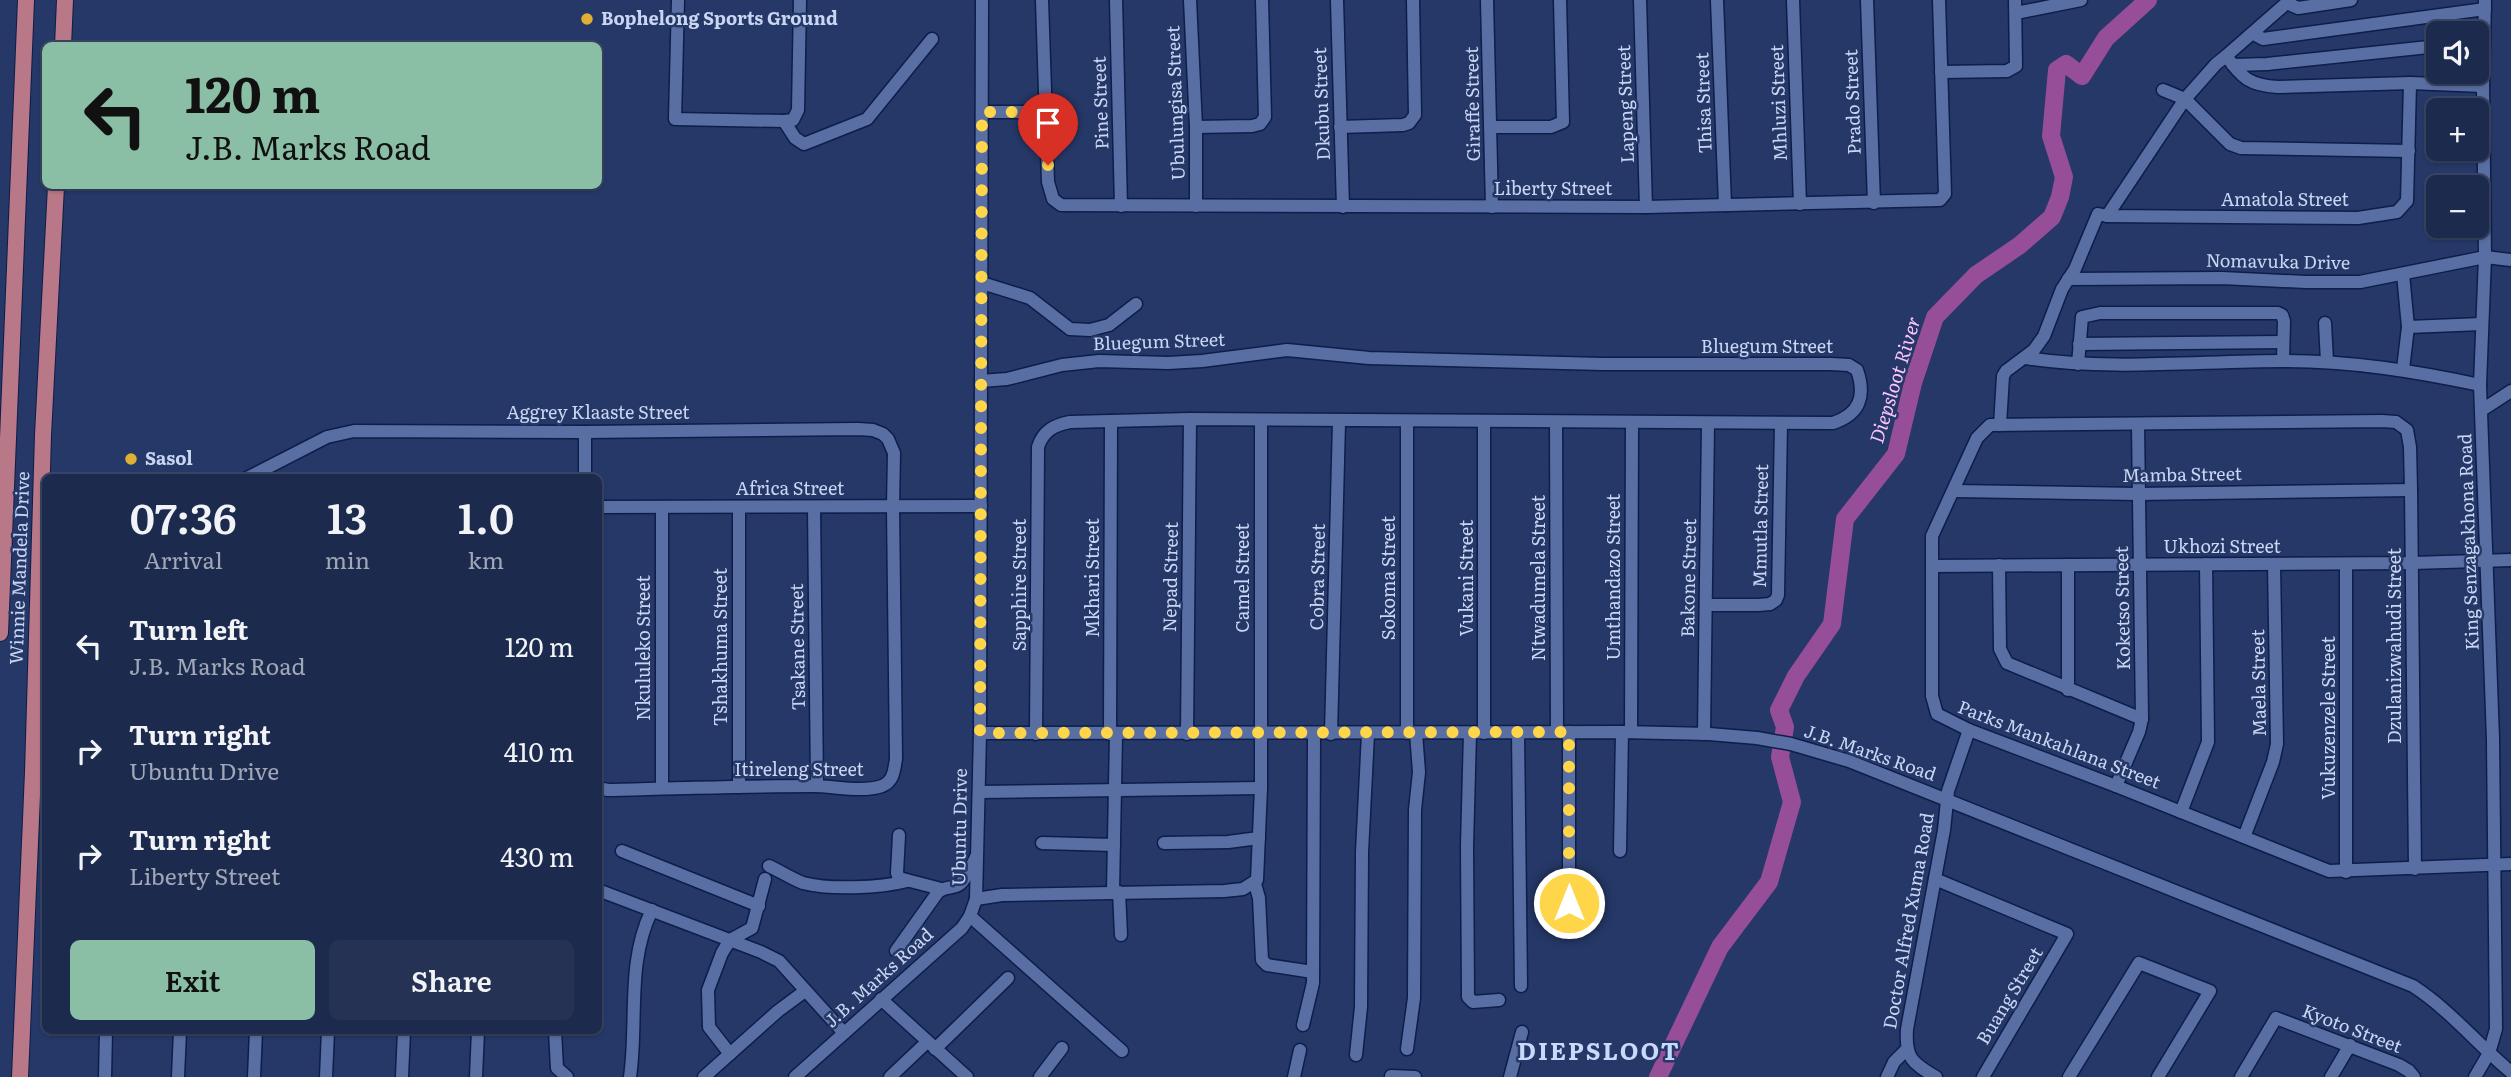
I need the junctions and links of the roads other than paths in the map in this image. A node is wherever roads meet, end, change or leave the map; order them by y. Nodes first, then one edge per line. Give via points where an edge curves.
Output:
1 (26, 0) edge
2 (65, 0) edge
3 (678, 0) edge
4 (800, 0) edge
5 (982, 0) edge
6 (1042, 0) edge
7 (1116, 0) edge
8 (1191, 0) edge
9 (1262, 0) edge
10 (1337, 0) edge
11 (1413, 0) edge
12 (1487, 0) edge
13 (1560, 0) edge
14 (1640, 0) edge
15 (1717, 0) edge
16 (1793, 0) edge
17 (1867, 0) edge
18 (1939, 0) edge
19 (2081, 0) edge
20 (2351, 0) edge
21 (2288, 1) edge
22 (2485, 5) edge
23 (2015, 6) edge
24 (2254, 33) junction
25 (932, 39) dead end
26 (63, 42) edge
27 (2426, 47) edge
28 (2230, 60) junction
29 (1941, 72) junction
30 (2410, 83) junction
31 (2483, 86) joint
32 (2163, 90) dead end
33 (2185, 99) junction
34 (982, 112) junction
35 (1045, 112) junction
36 (784, 121) junction
37 (1196, 127) junction
38 (1492, 127) junction
39 (1340, 128) junction
40 (2409, 151) junction
41 (57, 189) edge
42 (1874, 203) junction
43 (1800, 204) junction
44 (1725, 205) junction
45 (1121, 206) junction
46 (1196, 206) junction
47 (1343, 207) junction
48 (1492, 207) junction
49 (1646, 207) junction
50 (2107, 216) junction
51 (2485, 257) junction
52 (2511, 260) edge
53 (2403, 274) junction
54 (2068, 279) junction
55 (982, 283) junction
56 (1136, 304) dead end
57 (2325, 323) dead end
58 (2482, 324) junction
59 (2408, 327) junction
60 (2283, 342) junction
61 (2079, 344) junction
62 (6, 347) edge
63 (2026, 358) junction
64 (2283, 361) junction
65 (2327, 362) junction
66 (2078, 364) junction
67 (2403, 369) junction
68 (981, 381) junction
69 (2480, 384) junction
70 (2511, 391) edge
71 (2482, 410) junction
72 (1190, 419) junction
73 (1111, 421) junction
74 (1261, 421) junction
75 (1339, 422) junction
76 (1407, 422) junction
77 (1484, 423) junction
78 (1556, 423) junction
79 (1632, 423) junction
80 (1708, 423) junction
81 (1781, 423) junction
82 (2000, 425) junction
83 (2138, 425) junction
84 (585, 432) junction
85 (1041, 438) joint
86 (255, 474) edge
87 (585, 474) edge
88 (2411, 490) junction
89 (1954, 491) junction
90 (2137, 494) junction
91 (981, 506) junction
92 (602, 507) edge
93 (662, 507) junction
94 (738, 507) junction
95 (814, 507) junction
96 (893, 507) junction
97 (2487, 560) junction
98 (2511, 560) edge
99 (2412, 563) junction
100 (2140, 564) junction
101 (2206, 564) junction
102 (2274, 564) junction
103 (2346, 564) junction
104 (1999, 565) junction
105 (2068, 565) junction
106 (1932, 566) junction
107 (1706, 605) junction
108 (0, 633) edge
109 (2068, 690) junction
110 (2142, 719) junction
111 (1969, 730) junction
112 (1563, 732) junction
113 (1627, 732) junction
114 (980, 733) junction
115 (1412, 733) junction
116 (1469, 733) junction
117 (1484, 733) junction
118 (1518, 733) junction
119 (1036, 734) junction
120 (1113, 734) junction
121 (1187, 734) junction
122 (1260, 734) junction
123 (1314, 734) junction
124 (1331, 734) junction
125 (1368, 734) junction
126 (1704, 734) junction
127 (817, 786) junction
128 (2116, 786) junction
129 (739, 787) junction
130 (662, 788) junction
131 (1261, 788) junction
132 (602, 789) edge
133 (1115, 791) junction
134 (979, 792) junction
135 (1947, 799) junction
136 (2181, 812) junction
137 (898, 835) dead end
138 (2244, 837) junction
139 (1259, 838) junction
140 (1164, 843) dead end
141 (1042, 844) dead end
142 (1114, 845) junction
143 (622, 851) dead end
144 (1620, 851) dead end
145 (978, 854) junction
146 (2496, 864) junction
147 (2511, 864) edge
148 (2415, 869) junction
149 (2346, 872) junction
150 (1935, 879) junction
151 (907, 881) junction
152 (1255, 884) junction
153 (941, 889) junction
154 (602, 891) edge
155 (1116, 892) junction
156 (976, 899) junction
157 (1569, 903) dead end
158 (759, 906) junction
159 (652, 910) junction
160 (970, 916) junction
161 (1121, 935) dead end
162 (730, 940) junction
163 (896, 951) dead end
164 (1313, 972) junction
165 (1008, 978) dead end
166 (1521, 986) dead end
167 (805, 991) junction
168 (881, 999) junction
169 (1499, 1000) dead end
170 (1303, 1025) dead end
171 (1522, 1032) dead end
172 (844, 1033) junction
173 (106, 1034) edge
174 (180, 1034) edge
175 (256, 1034) edge
176 (328, 1034) edge
177 (404, 1034) edge
178 (478, 1034) edge
179 (555, 1034) edge
180 (931, 1045) junction
181 (2350, 1045) junction
182 (1062, 1048) dead end
183 (1300, 1049) dead end
184 (1407, 1049) dead end
185 (1906, 1050) junction
186 (1122, 1051) dead end
187 (730, 1054) junction
188 (2489, 1054) junction
189 (1356, 1055) dead end
190 (2511, 1072) edge
191 (560, 1075) edge
192 (1391, 1076) edge
193 (20, 1077) edge
194 (105, 1077) edge
195 (178, 1077) edge
196 (254, 1077) edge
197 (326, 1077) edge
198 (402, 1077) edge
199 (476, 1077) edge
200 (630, 1077) edge
201 (642, 1077) edge
202 (704, 1077) edge
203 (795, 1077) edge
204 (890, 1077) edge
205 (967, 1077) edge
206 (1040, 1077) edge
207 (1294, 1077) edge
208 (1415, 1077) edge
209 (1510, 1077) edge
210 (1886, 1077) edge
211 (1936, 1077) edge
212 (1983, 1077) edge
213 (2069, 1077) edge
214 (2158, 1077) edge
215 (2241, 1077) edge
216 (2331, 1077) edge
217 (2413, 1077) edge
218 (2475, 1077) edge

1 - 62 main road, Winnie Mandela Drive
2 - 26 main road
3 - 36 street via 675,119
4 - 36 street via 798,110 793,120
5 - 34 street, Ubuntu Drive
6 - 35 street, Liberty Street
7 - 45 street, Pine Street
8 - 37 street, Ubulungisa Street
9 - 37 street via 1265,117 1252,127
10 - 39 street, Dkubu Street
11 - 39 street via 1415,115 1403,125
12 - 38 street, Giraffe Street
13 - 38 street via 1563,122 1551,127
14 - 49 street, Lapeng Street
15 - 44 street, Thisa Street
16 - 43 street, Mhluzi Street
17 - 42 street, Prado Street
18 - 29 street, Liberty Street
19 - 23 street
20 - 21 street via 2298,8
21 - 24 street
22 - 24 street via 2263,39
23 - 29 street via 2017,58 2013,68
24 - 28 street
25 - 36 street via 865,120 806,144 798,141
27 - 28 street via 2267,64
28 - 30 street via 2243,78 2265,86
28 - 33 street via 2216,64
29 - 42 street, Liberty Street via 1943,198
30 - 31 street
30 - 40 street, Amatola Street
31 - 51 street, King Senzagakhona Road
32 - 33 street
33 - 40 street via 2230,144 2241,148
33 - 50 street
34 - 35 street
34 - 55 street, Ubuntu Drive
35 - 45 street, Liberty Street via 1053,199 1064,206
37 - 46 street, Ubulungisa Street
38 - 48 street, Giraffe Street
39 - 47 street, Dkubu Street
40 - 50 street, Amatola Street via 2407,201 2397,212 2386,215
41 - 193 main road, Winnie Mandela Drive via 43,435
42 - 43 street, Liberty Street
43 - 44 street, Liberty Street
44 - 49 street, Liberty Street
45 - 46 street, Liberty Street
46 - 47 street, Liberty Street
47 - 48 street, Liberty Street
48 - 49 street, Liberty Street
50 - 54 street via 2095,218
51 - 52 street, Nomavuka Drive
51 - 53 street, Nomavuka Drive
51 - 58 street, King Senzagakhona Road
53 - 54 street, Nomavuka Drive via 2360,282
53 - 59 street
54 - 63 street via 2044,336
55 - 56 street via 1030,298 1070,329 1109,325
55 - 68 street, Ubuntu Drive
57 - 65 street
58 - 59 street
58 - 69 street, King Senzagakhona Road
59 - 67 street
60 - 61 street
60 - 61 street via 2284,321 2278,313 2128,313 2084,315
60 - 64 street
61 - 66 street
62 - 108 main road, Winnie Mandela Drive
63 - 66 street
63 - 82 street via 2003,376
64 - 65 street
64 - 66 street
65 - 67 street
67 - 69 street
68 - 81 street, Bluegum Street via 1098,361 1202,361 1287,350 1355,358 1830,364 1857,370 1862,383 1860,401 1847,418 1833,423
68 - 91 street, Ubuntu Drive
69 - 71 street, King Senzagakhona Road
70 - 71 street
71 - 97 street, King Senzagakhona Road
72 - 73 street, Bluegum Street
72 - 74 street, Bluegum Street
72 - 121 street, Nepad Street
73 - 85 street, Bluegum Street via 1061,424
73 - 120 street, Mkhari Street
74 - 75 street, Bluegum Street
74 - 122 street, Camel Street
75 - 76 street, Bluegum Street
75 - 124 street, Cobra Street
76 - 77 street, Bluegum Street
76 - 115 street, Sokoma Street
77 - 78 street, Bluegum Street
77 - 117 street, Vukani Street
78 - 79 street, Bluegum Street
78 - 112 street, Ntwadumela Street
79 - 80 street, Bluegum Street
79 - 113 street, Umthandazo Street
80 - 81 street, Bluegum Street
80 - 107 street, Bakone Street
81 - 107 street, Mmutla Street via 1778,595 1764,605
82 - 83 street
82 - 89 street, Parks Mankahlana Street via 1990,425 1977,438
83 - 88 street, Dzulanizwahudi Street via 2382,421 2402,425 2409,437
83 - 90 street, Koketso Street
84 - 86 street, Aggrey Klaaste Street via 343,431
84 - 87 street
84 - 96 street, Aggrey Klaaste Street via 873,430 888,439 894,453
85 - 119 street, Sapphire Street
88 - 90 street, Mamba Street
88 - 99 street, Dzulanizwahudi Street
89 - 90 street, Mamba Street
89 - 106 street, Parks Mankahlana Street via 1932,536
90 - 100 street, Koketso Street
91 - 96 street, Africa Street
91 - 114 street, Ubuntu Drive
92 - 93 street, Africa Street
93 - 94 street, Africa Street
93 - 130 street, Nkululeko Street
94 - 95 street, Africa Street
94 - 129 street, Tshakhuma Street
95 - 96 street, Africa Street
95 - 127 street, Tsakane Street
96 - 127 street, Itireleng Street via 894,772 888,782 874,788
97 - 98 street, Ukhozi Street
97 - 99 street, Ukhozi Street
97 - 146 street, King Senzagakhona Road
99 - 103 street, Ukhozi Street
99 - 148 street, Dzulanizwahudi Street
100 - 101 street, Ukhozi Street
100 - 105 street, Ukhozi Street
100 - 110 street, Koketso Street
101 - 102 street, Ukhozi Street
101 - 136 street via 2208,742
102 - 103 street, Ukhozi Street
102 - 138 street, Maela Street via 2277,744
103 - 149 street, Vukuzenzele Street
104 - 105 street, Ukhozi Street
104 - 106 street, Ukhozi Street
104 - 109 street via 2003,658 2013,667
105 - 109 street
106 - 111 street, Parks Mankahlana Street via 1931,695 1941,717
107 - 126 street, Bakone Street
109 - 110 street
110 - 128 street, Koketso Street
111 - 128 street, Parks Mankahlana Street
111 - 135 street, Doctor Alfred Xuma Road
112 - 113 street, J.B. Marks Road
112 - 118 street, J.B. Marks Road
112 - 157 street, Ntwadumela Street
113 - 126 street, J.B. Marks Road
113 - 144 street, Umthandazo Street
114 - 119 street, J.B. Marks Road
114 - 134 street, Ubuntu Drive
115 - 116 street, J.B. Marks Road
115 - 125 street, J.B. Marks Road
115 - 184 street, Sokoma Street via 1419,772 1414,998
116 - 117 street, J.B. Marks Road
116 - 169 street via 1468,997 1473,1002
117 - 118 street, J.B. Marks Road
118 - 166 street
119 - 120 street, J.B. Marks Road
120 - 121 street, J.B. Marks Road
120 - 133 street, Mkhari Street
121 - 122 street, J.B. Marks Road
122 - 123 street, J.B. Marks Road
122 - 131 street, Camel Street
123 - 124 street, J.B. Marks Road
123 - 164 street
124 - 125 street, J.B. Marks Road
125 - 189 street
126 - 135 street, J.B. Marks Road via 1790,744
127 - 129 street, Itireleng Street
128 - 136 street, Parks Mankahlana Street
129 - 130 street, Itireleng Street
130 - 132 street, Itireleng Street
131 - 133 street
131 - 139 street, Camel Street
133 - 134 street
133 - 142 street, Mkhari Street
134 - 145 street, Ubuntu Drive
135 - 150 street, Doctor Alfred Xuma Road
135 - 188 street, J.B. Marks Road via 2413,986 2436,1000
136 - 138 street, Parks Mankahlana Street
137 - 151 street via 897,873
138 - 149 street, Parks Mankahlana Street via 2312,866
139 - 140 street
139 - 152 street, Camel Street
141 - 142 street
142 - 155 street, Mkhari Street
143 - 158 street
145 - 153 street via 963,881
145 - 156 street, Ubuntu Drive
146 - 147 street, Parks Mankahlana Street
146 - 148 street, Parks Mankahlana Street
146 - 188 street, King Senzagakhona Road via 2496,1029
148 - 149 street, Parks Mankahlana Street
150 - 185 street, Doctor Alfred Xuma Road
150 - 212 street, Buang Street via 2067,934
151 - 153 street
151 - 158 street via 876,887 815,885 767,873
152 - 155 street via 1224,891
152 - 164 street, Camel Street via 1262,960 1267,965
153 - 163 street
154 - 159 street
155 - 156 street
155 - 161 street, Mkhari Street
156 - 160 street, J.B. Marks Road
158 - 162 street via 752,928
159 - 162 street
159 - 200 street via 637,959
160 - 168 street, J.B. Marks Road via 962,929
160 - 186 street
162 - 167 street via 779,961
162 - 187 street via 708,997 709,1027
164 - 170 street
165 - 180 street
167 - 172 street
167 - 187 street
168 - 172 street, J.B. Marks Road
168 - 180 street
171 - 209 street
172 - 203 street, J.B. Marks Road
173 - 194 street
174 - 195 street
175 - 196 street
176 - 197 street
177 - 198 street
178 - 199 street
179 - 191 street
180 - 204 street
180 - 205 street
181 - 215 street, Kyoto Street via 2276,1018
181 - 216 street
181 - 217 street, Kyoto Street via 2399,1065
182 - 206 street
183 - 207 street
185 - 210 street
185 - 211 street, Doctor Alfred Xuma Road via 1913,1062
187 - 202 street
188 - 190 street, J.B. Marks Road
188 - 218 street, King Senzagakhona Road
192 - 208 street
200 - 201 street
213 - 214 street via 2139,963 2210,991

